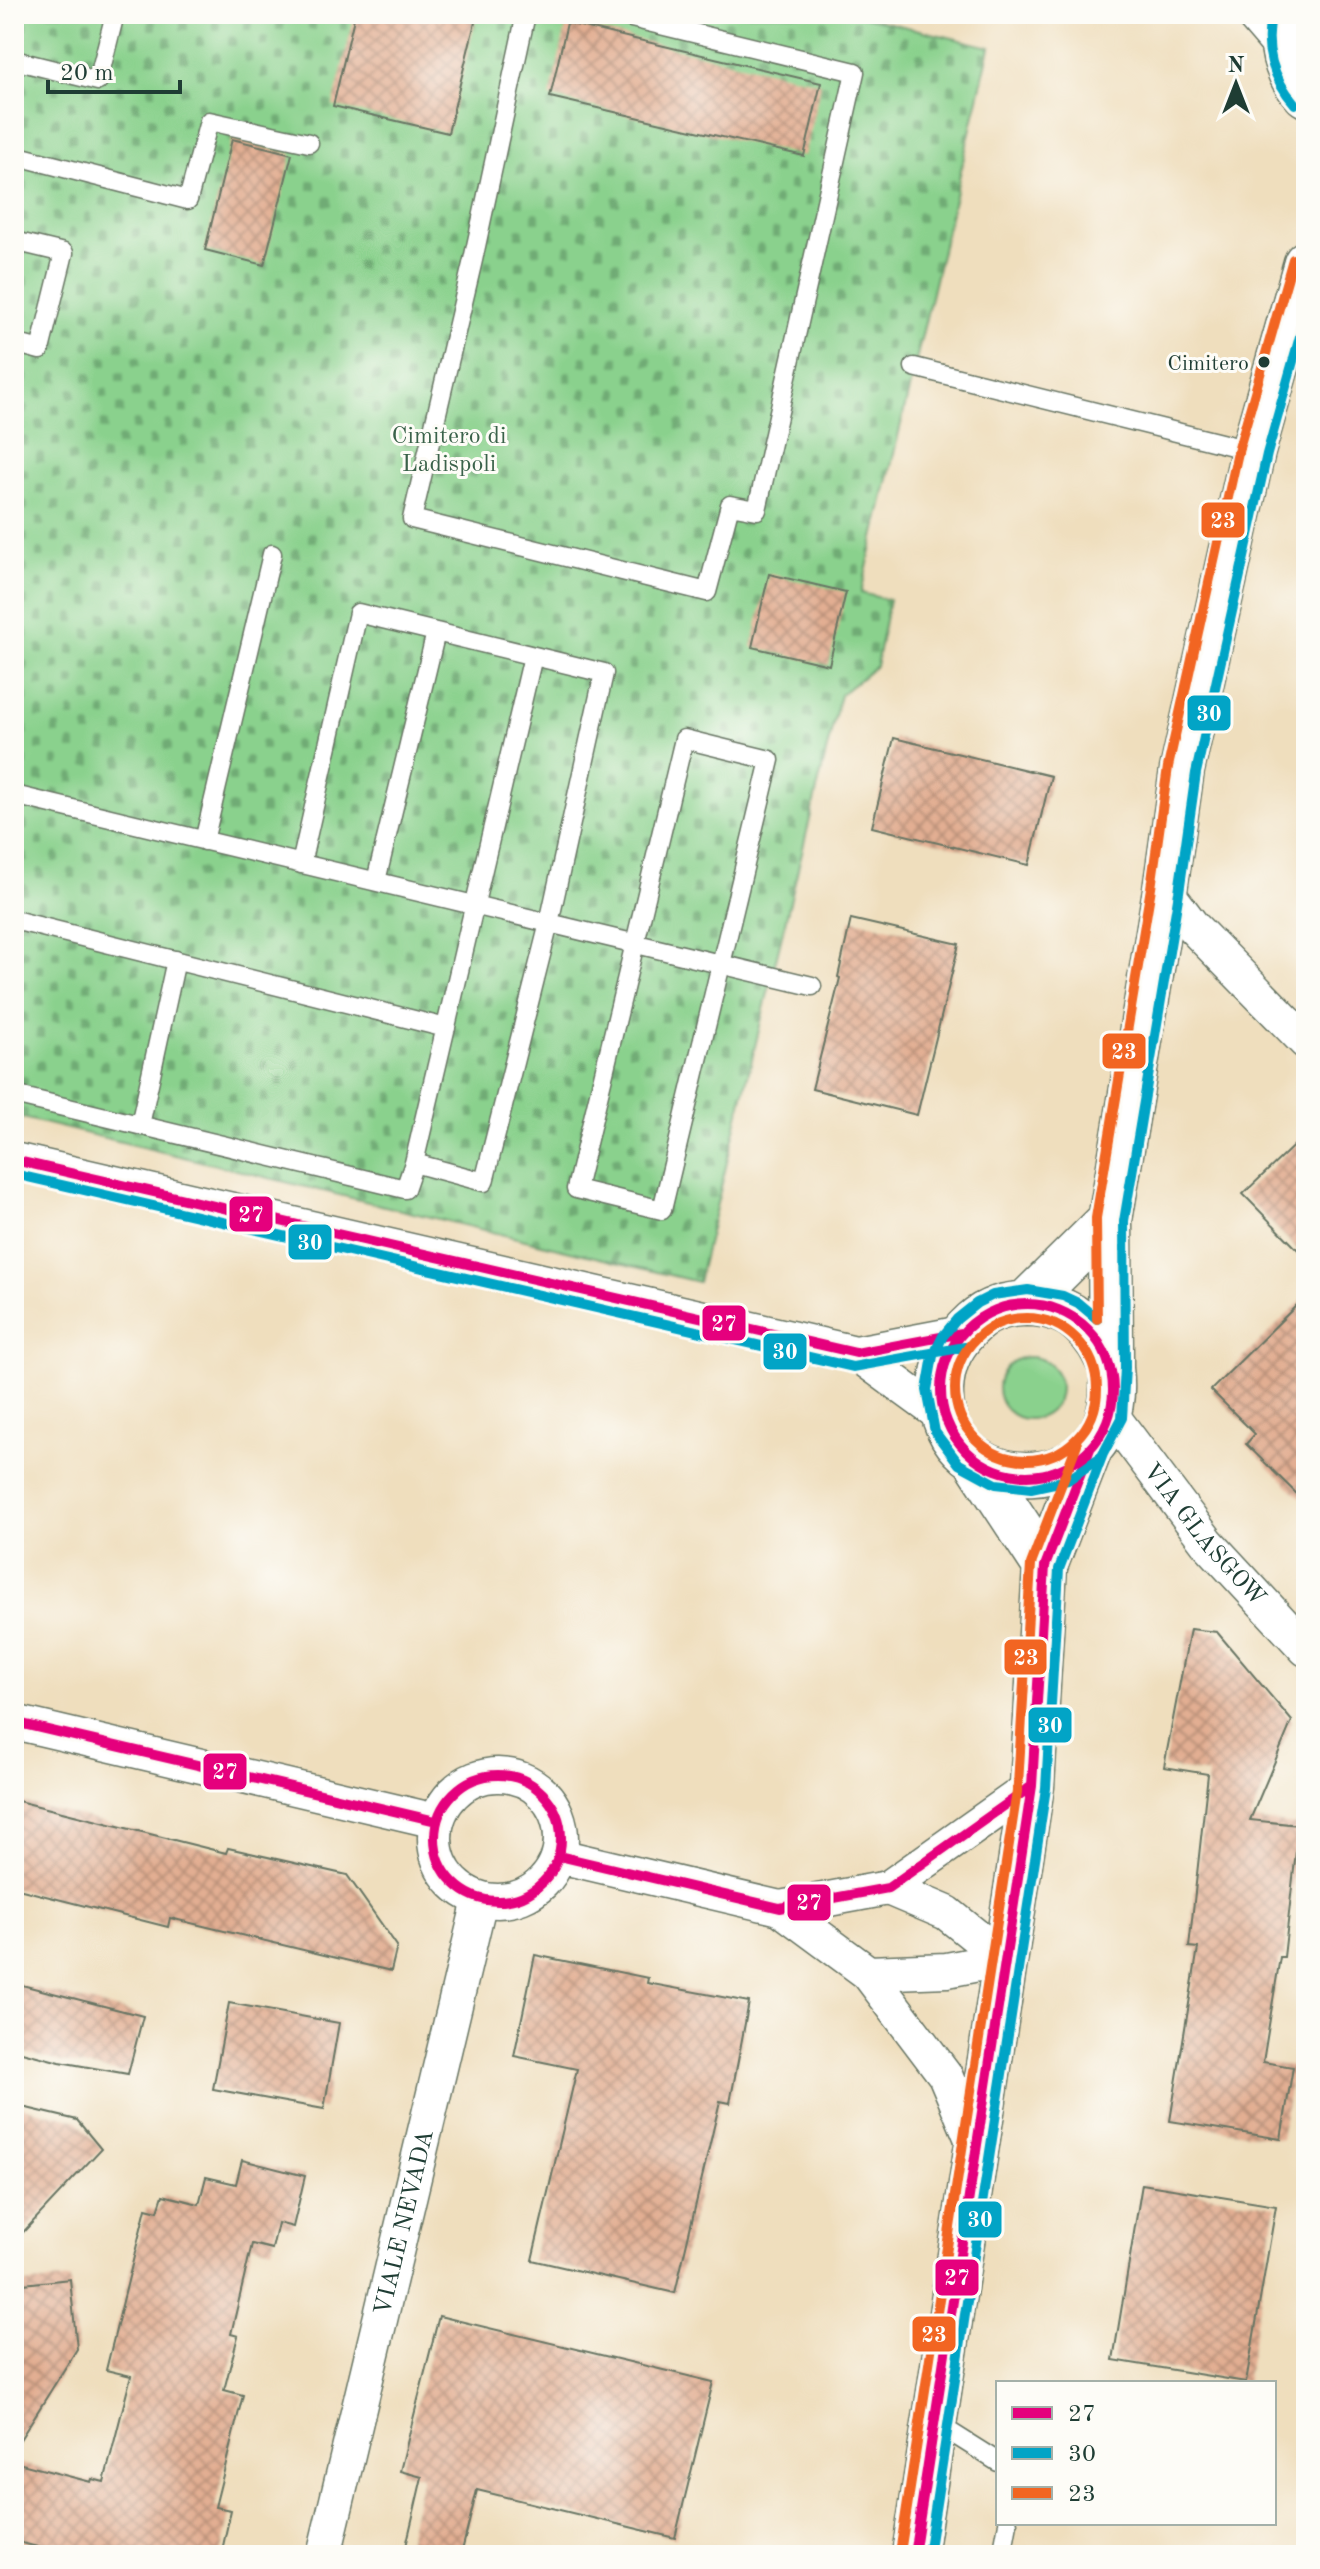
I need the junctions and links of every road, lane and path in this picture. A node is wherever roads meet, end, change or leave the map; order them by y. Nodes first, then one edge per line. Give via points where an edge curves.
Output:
1 (115, 14) edge
2 (526, 14) edge
3 (615, 14) edge
4 (1252, 14) edge
5 (1285, 32) edge
6 (14, 60) edge
7 (1306, 95) edge
8 (309, 143) dead end
9 (14, 155) edge
10 (14, 241) edge
11 (1306, 263) edge
12 (14, 343) edge
13 (914, 367) dead end
14 (1253, 451) junction
15 (272, 554) dead end
16 (436, 632) junction
17 (533, 656) junction
18 (14, 795) edge
19 (204, 841) junction
20 (301, 864) junction
21 (376, 881) junction
22 (1165, 890) junction
23 (475, 904) junction
24 (14, 920) edge
25 (549, 923) junction
26 (635, 944) junction
27 (176, 960) junction
28 (721, 965) junction
29 (812, 986) dead end
30 (446, 1028) junction
31 (1306, 1042) edge
32 (14, 1095) edge
33 (140, 1125) junction
34 (14, 1160) edge
35 (414, 1163) junction
36 (1110, 1220) junction
37 (1025, 1304) junction
38 (962, 1333) junction
39 (856, 1353) junction
40 (1111, 1368) junction
41 (945, 1418) junction
42 (1100, 1431) junction
43 (974, 1458) junction
44 (1045, 1566) junction
45 (1306, 1649) edge
46 (14, 1722) edge
47 (1032, 1786) junction
48 (436, 1821) junction
49 (559, 1856) junction
50 (888, 1888) junction
51 (480, 1900) junction
52 (780, 1908) junction
53 (1004, 1959) junction
54 (868, 1973) junction
55 (975, 2146) junction
56 (934, 2422) junction
57 (996, 2461) edge
58 (1008, 2525) edge
59 (323, 2552) edge
60 (914, 2555) edge
61 (1002, 2555) edge

1 - 6 lane via 98,81
2 - 3 lane via 412,519 707,592 730,505 757,510 855,72
4 - 5 street
5 - 7 street via 1289,71
8 - 9 lane via 209,121 188,200
10 - 12 lane via 64,253 40,350
11 - 14 street
13 - 14 lane
14 - 22 street via 1182,770
15 - 19 lane
16 - 17 lane
16 - 20 lane via 358,613
16 - 21 lane
17 - 23 lane
17 - 25 lane via 604,673
18 - 19 lane
19 - 20 lane
20 - 21 lane
21 - 23 lane
22 - 31 street via 1193,927
22 - 36 street
23 - 25 lane
23 - 30 lane
24 - 27 lane
25 - 26 lane
25 - 35 lane via 484,1182
26 - 28 lane
26 - 28 lane via 684,739 727,749 770,760
26 - 28 lane via 576,1189 662,1210
27 - 30 lane
27 - 33 lane
28 - 29 lane
30 - 35 lane
32 - 33 lane
33 - 35 lane via 405,1189
34 - 39 street
36 - 37 street
36 - 40 street
37 - 38 street via 980,1317
37 - 40 street via 1053,1307 1079,1320 1099,1342
38 - 39 street
38 - 41 street via 942,1373
39 - 41 street
40 - 42 street via 1113,1391
41 - 43 street via 956,1440
42 - 43 street via 1070,1465 1046,1474 1021,1476
42 - 44 street
42 - 45 street, VIA GLASGOW
43 - 44 street
44 - 47 street
46 - 48 street
47 - 50 street
47 - 53 street
48 - 49 street via 458,1788 495,1774 515,1777 548,1799 558,1816
48 - 51 street via 437,1860 447,1878
49 - 51 street via 551,1874 528,1893 500,1902
49 - 52 street
50 - 52 street
50 - 53 street via 947,1913
51 - 59 street, VIALE NEVADA
52 - 54 street
53 - 54 street via 947,1970
53 - 55 street
54 - 55 street via 945,2075
55 - 56 street
56 - 57 lane
56 - 60 street
58 - 61 lane

